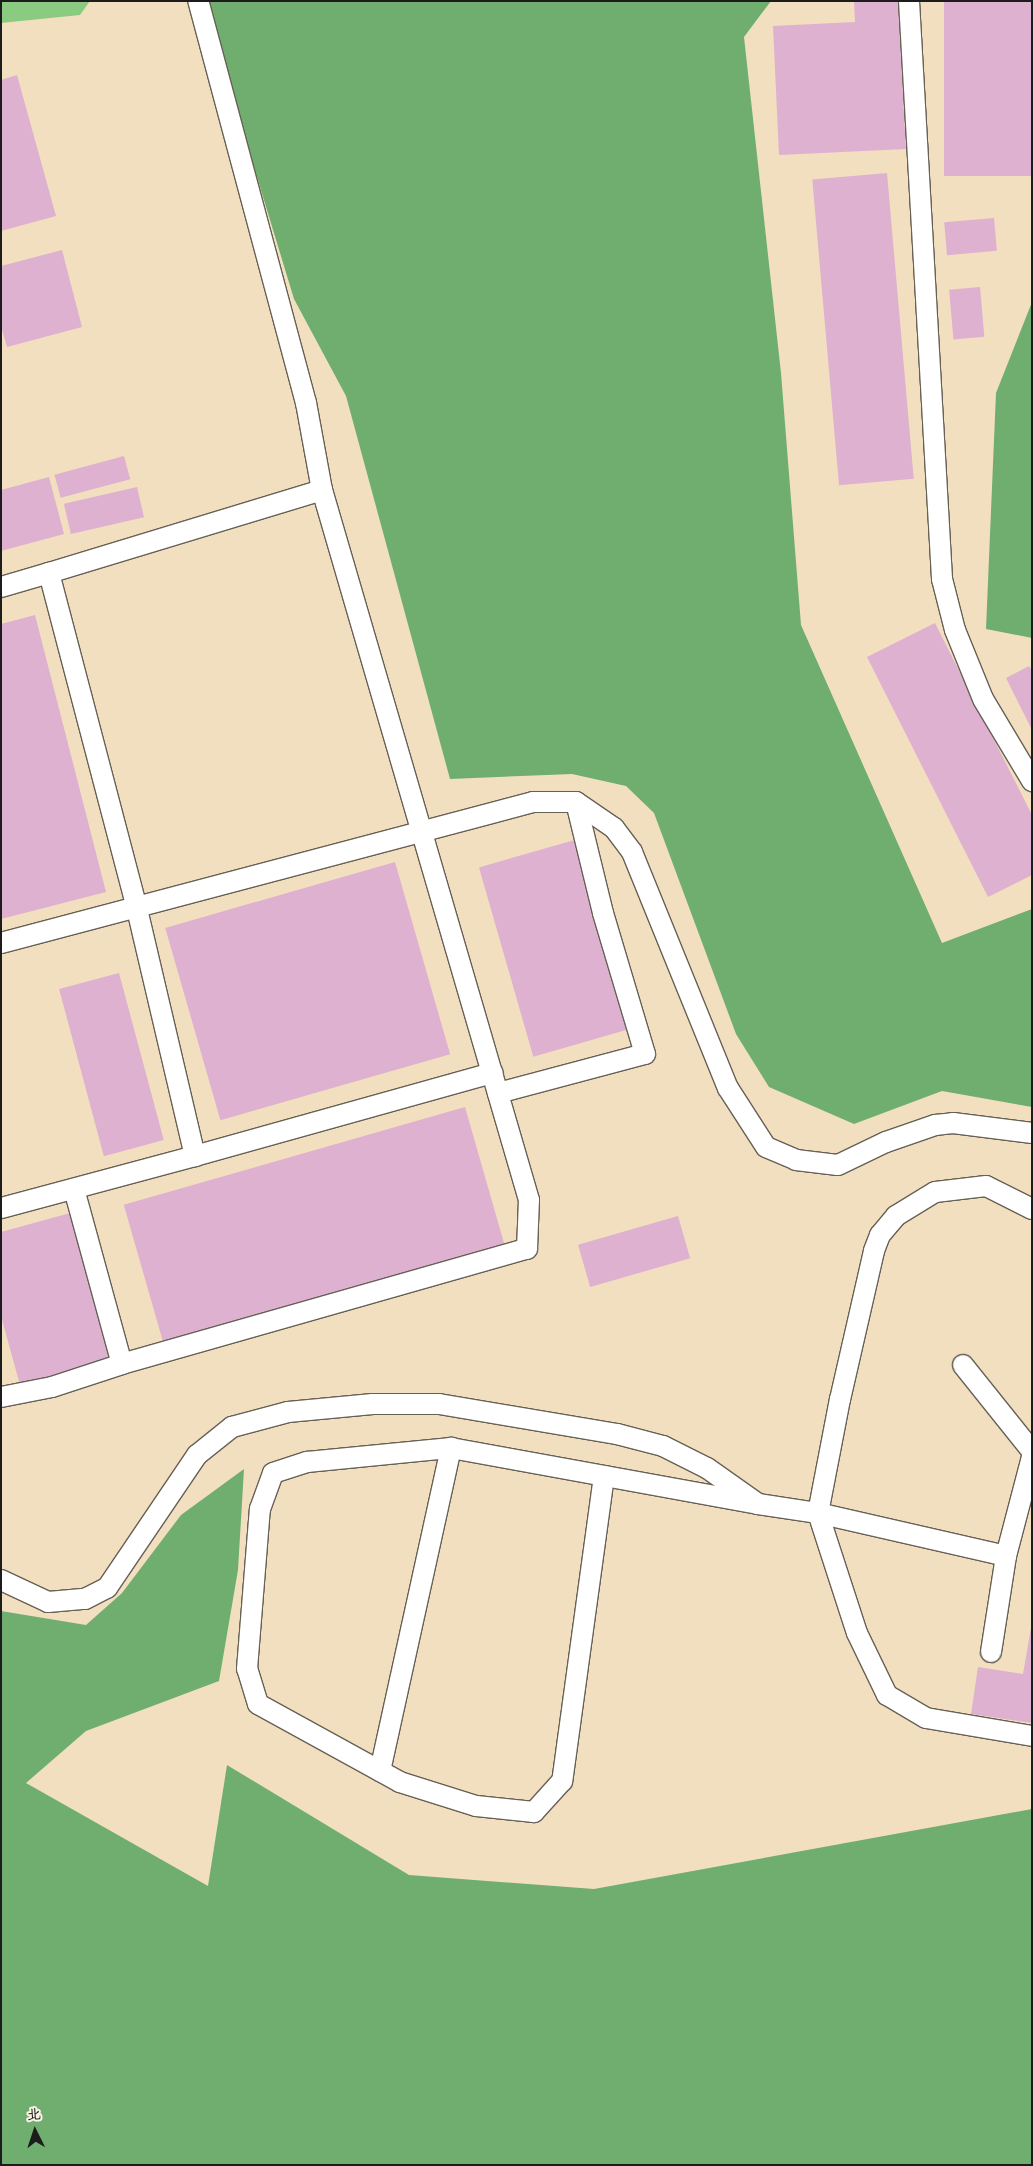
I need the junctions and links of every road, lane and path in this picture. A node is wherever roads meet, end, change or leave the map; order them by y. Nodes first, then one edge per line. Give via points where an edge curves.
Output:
1 (198, 1) edge
2 (909, 1) edge
3 (322, 490) junction
4 (49, 573) junction
5 (1, 587) edge
6 (1032, 781) edge
7 (576, 802) junction
8 (422, 832) junction
9 (136, 909) junction
10 (1, 943) edge
11 (493, 1073) junction
12 (498, 1093) junction
13 (1032, 1133) edge
14 (195, 1156) junction
15 (74, 1189) junction
16 (1, 1208) edge
17 (1032, 1209) edge
18 (122, 1364) junction
19 (963, 1365) dead end
20 (1, 1397) edge
21 (451, 1448) junction
22 (1032, 1451) edge
23 (1032, 1457) edge
24 (604, 1476) junction
25 (758, 1504) junction
26 (818, 1513) junction
27 (1006, 1556) junction
28 (1, 1580) edge
29 (991, 1652) dead end
30 (1032, 1736) edge
31 (380, 1771) junction

1 - 3 lane via 306,403
2 - 6 lane via 942,579 954,630 983,699
3 - 4 lane
3 - 8 lane
4 - 5 lane
4 - 9 lane
7 - 8 lane via 533,802
7 - 12 lane via 603,913 645,1054
7 - 13 lane via 614,828 632,852 728,1088 766,1147 796,1160 838,1165 886,1142 935,1125 953,1123
8 - 9 lane
8 - 11 lane
9 - 10 lane
9 - 14 lane
11 - 12 lane
11 - 14 lane
12 - 18 lane via 529,1200 527,1250
14 - 15 lane
15 - 16 lane
15 - 18 lane
17 - 26 lane via 986,1186 935,1192 896,1216 880,1235 861,1306
18 - 20 lane via 52,1387
19 - 22 lane
21 - 24 lane
21 - 31 lane
21 - 31 lane via 307,1462 273,1473 260,1508 247,1669 258,1704
23 - 27 lane
24 - 25 lane
24 - 31 lane via 562,1781 534,1812 476,1806 400,1782
25 - 26 lane
25 - 28 lane via 663,1446 617,1434 440,1404 372,1404 288,1412 232,1427 196,1455 107,1588 85,1599 48,1602
26 - 27 lane
26 - 30 lane via 857,1633 887,1695 926,1718
27 - 29 lane

